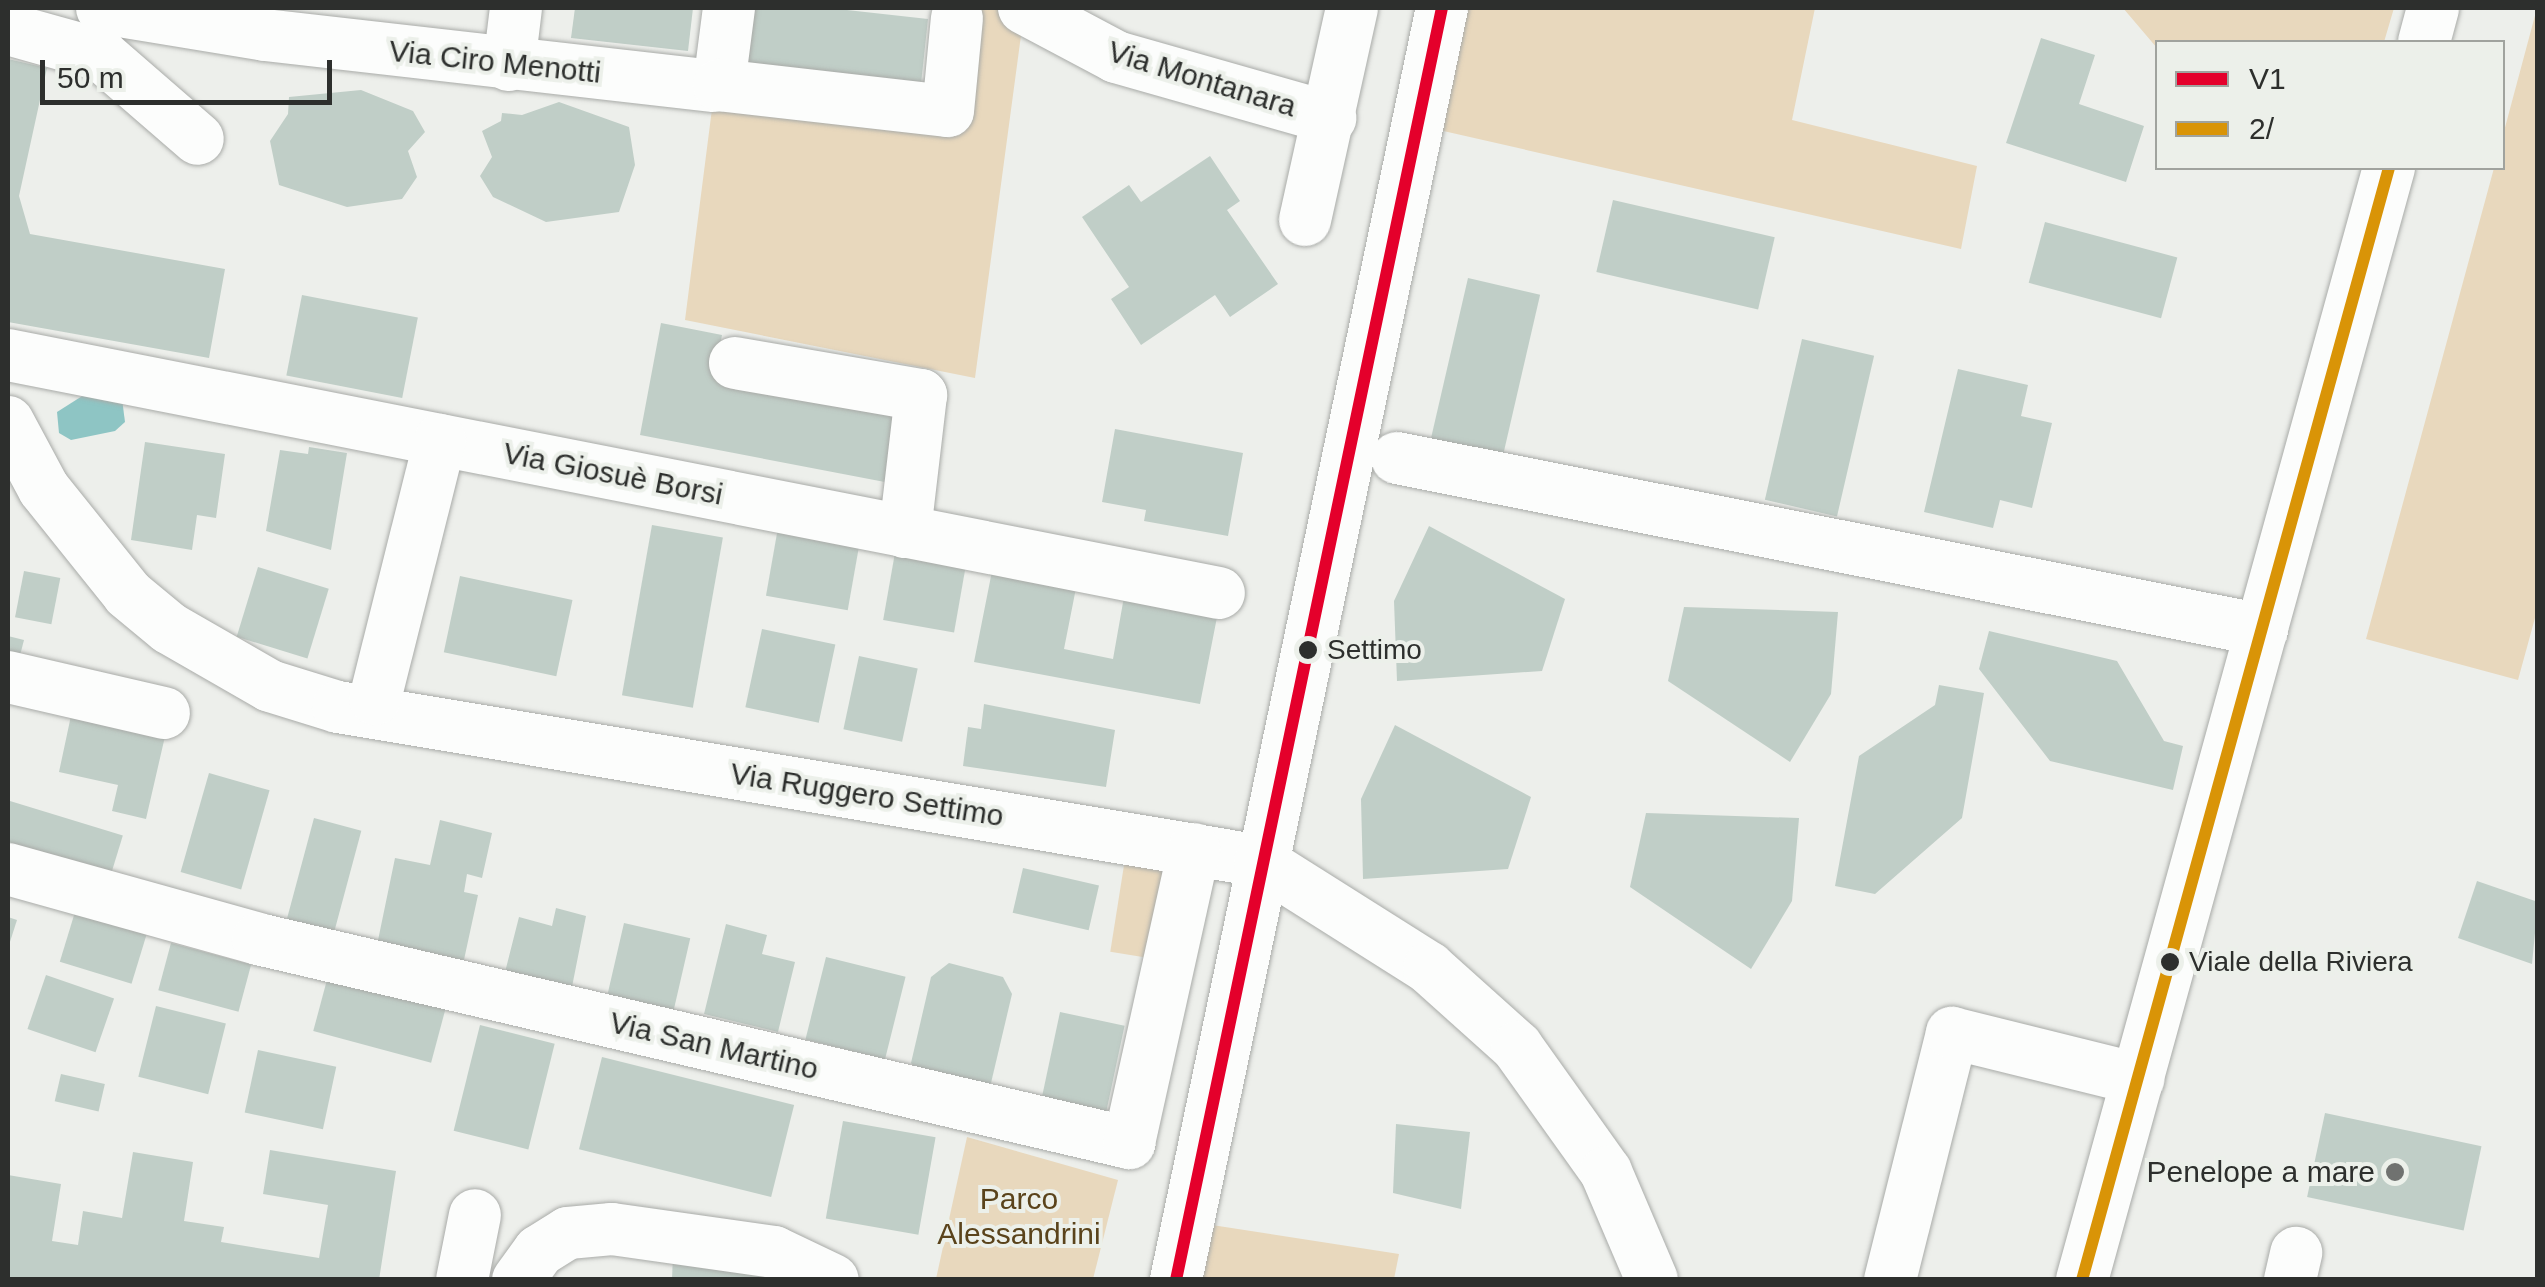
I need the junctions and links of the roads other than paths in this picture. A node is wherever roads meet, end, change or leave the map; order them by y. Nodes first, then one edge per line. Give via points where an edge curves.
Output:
1 (102, 8) edge
2 (516, 8) edge
3 (729, 8) edge
4 (1024, 8) edge
5 (1352, 8) edge
6 (1442, 8) edge
7 (2434, 8) edge
8 (957, 18) dead end
9 (8, 29) edge
10 (2425, 40) edge
11 (509, 65) junction
12 (712, 86) dead end
13 (1330, 118) junction
14 (198, 139) dead end
15 (2388, 170) edge
16 (1304, 220) dead end
17 (8, 355) edge
18 (735, 363) dead end
19 (8, 422) edge
20 (440, 440) junction
21 (1397, 458) dead end
22 (904, 532) junction
23 (1219, 593) dead end
24 (2262, 630) junction
25 (8, 677) edge
26 (376, 699) dead end
27 (164, 714) dead end
28 (1194, 848) junction
29 (1260, 861) junction
30 (8, 869) edge
31 (2138, 1079) junction
32 (475, 1214) dead end
33 (462, 1280) edge
34 (518, 1280) edge
35 (833, 1280) edge
36 (1176, 1280) edge
37 (1652, 1280) edge
38 (1890, 1280) edge
39 (2082, 1280) edge

1 - 11 street, Via Ciro Menotti
2 - 11 street
3 - 8 street via 718,85 948,111
4 - 13 street, Via Montanara via 1116,57
5 - 13 street, Via Montanara
6 - 29 street
7 - 10 street
9 - 14 street via 101,55
11 - 12 street, Via Ciro Menotti
13 - 16 street, Via Montanara
15 - 24 street
17 - 20 street, Via Giosuè Borsi
18 - 22 street via 922,394
19 - 28 street, Via Ruggero Settimo via 44,489 128,594 168,628 270,686 338,707
20 - 22 street, Via Giosuè Borsi
20 - 26 street
21 - 24 street
22 - 23 street, Via Giosuè Borsi
24 - 31 street
25 - 27 street
28 - 29 street, Via Ruggero Settimo
28 - 30 street, Via San Martino via 1129,1143 258,939
29 - 36 street
29 - 37 street, Via Ruggero Settimo via 1429,968 1517,1048 1628,1216
31 - 38 street via 1952,1033
31 - 39 street
32 - 33 street
34 - 35 street via 538,1251 568,1233 612,1228 774,1252

